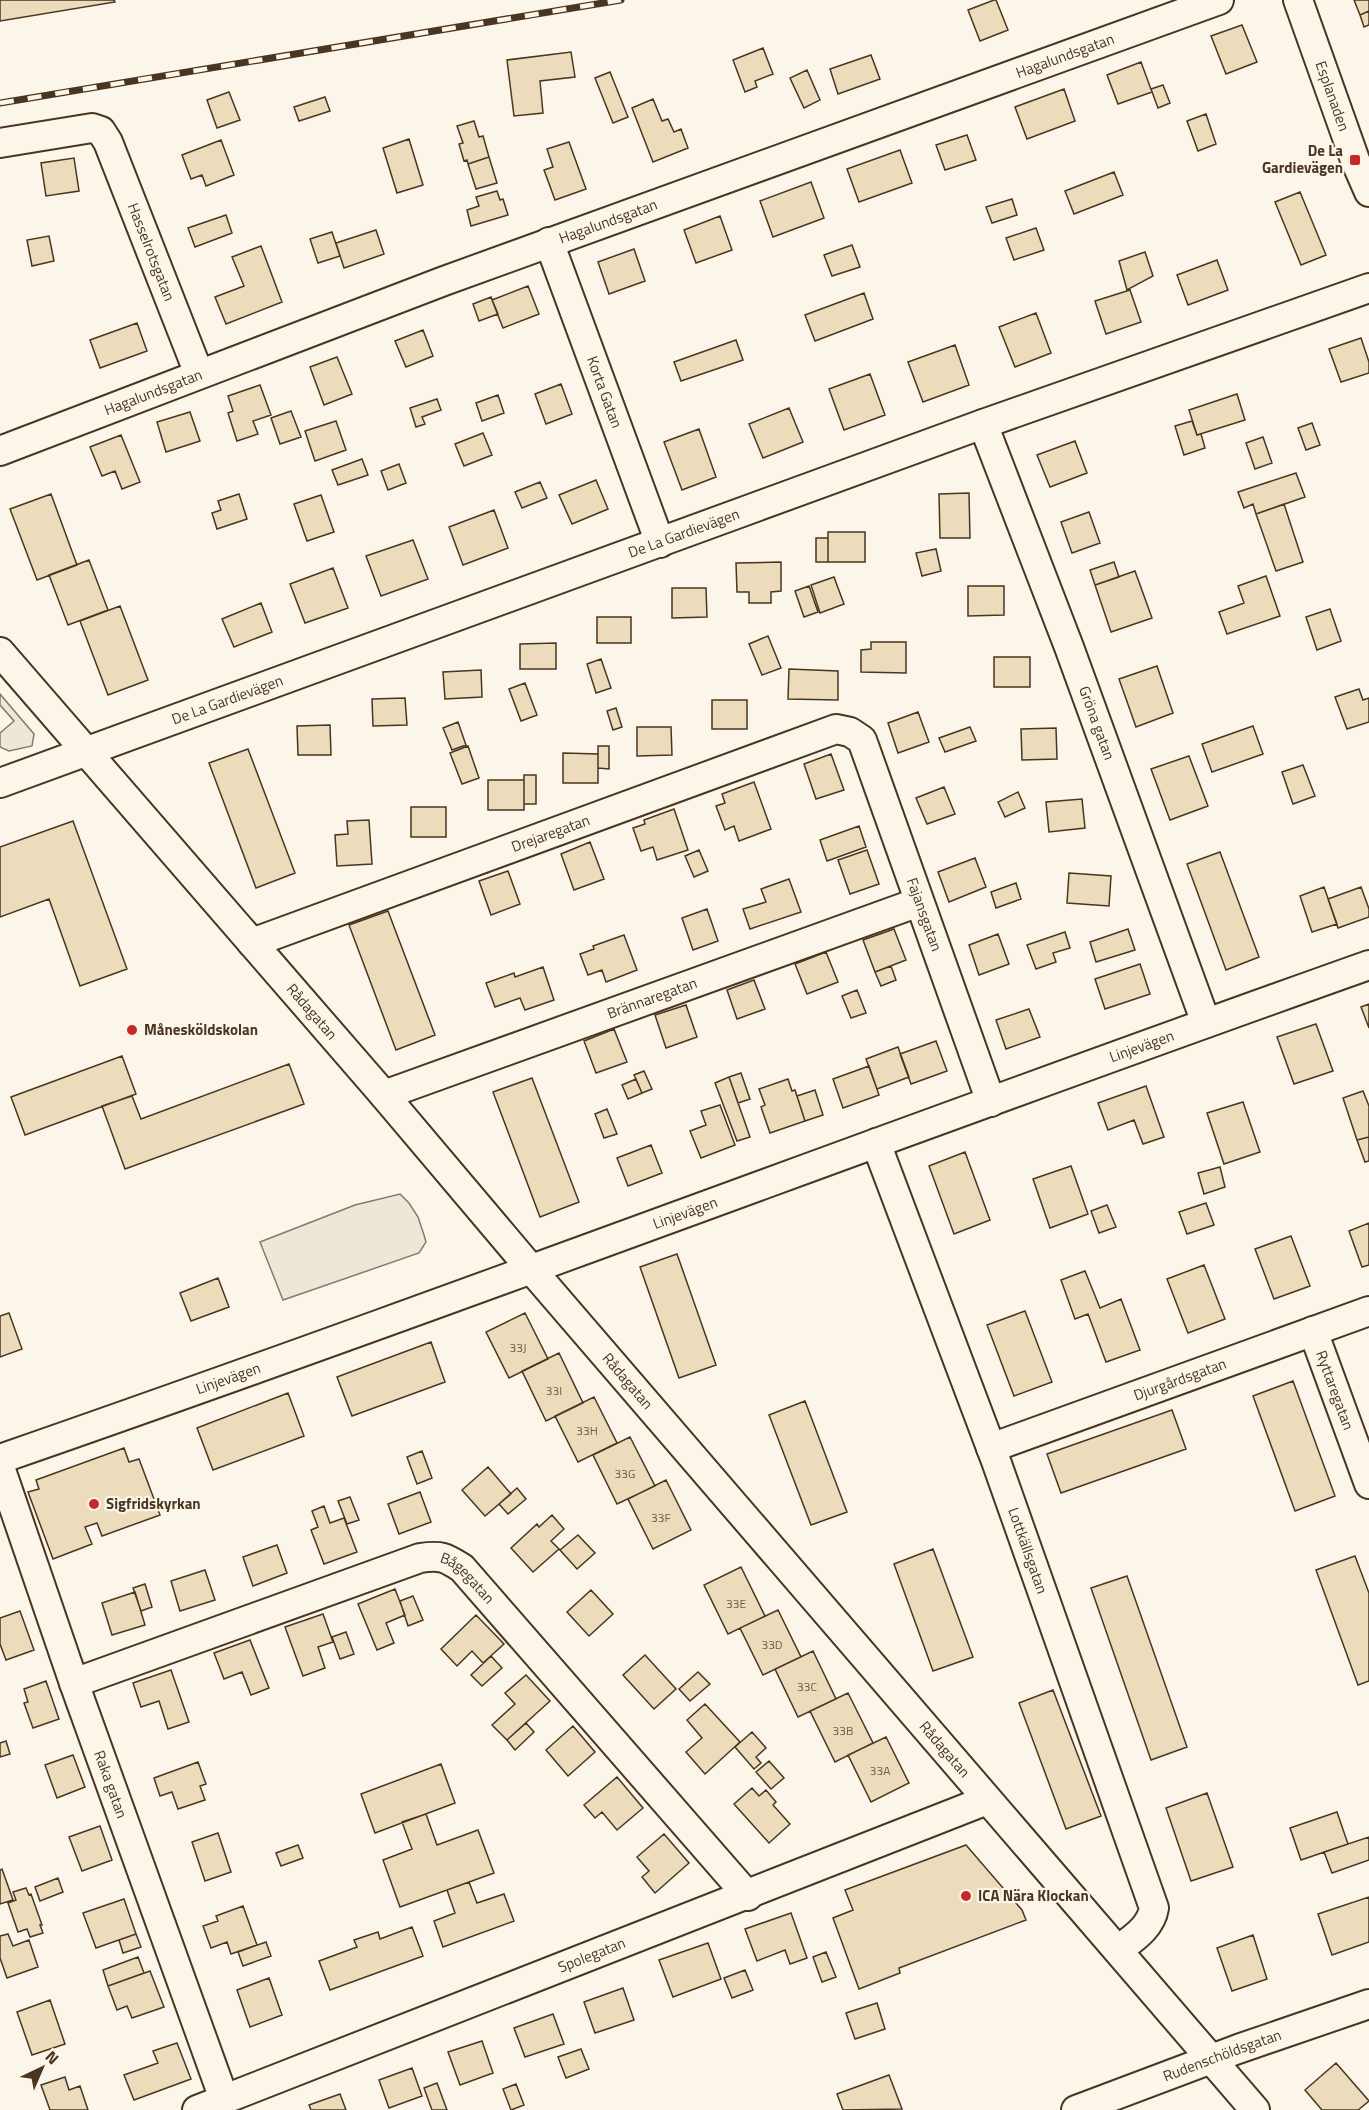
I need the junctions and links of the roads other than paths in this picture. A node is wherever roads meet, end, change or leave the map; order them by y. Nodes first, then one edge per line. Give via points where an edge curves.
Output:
1 (1219, 0) edge
2 (1298, 0) edge
3 (0, 143) edge
4 (1369, 192) edge
5 (549, 242) junction
6 (1369, 288) edge
7 (199, 374) junction
8 (983, 424) junction
9 (0, 451) edge
10 (660, 543) junction
11 (0, 652) edge
12 (850, 732) joint
13 (86, 752) junction
14 (0, 783) edge
15 (919, 902) junction
16 (252, 943) junction
17 (1369, 965) edge
18 (1206, 1023) junction
19 (384, 1095) junction
20 (991, 1102) junction
21 (876, 1143) junction
22 (531, 1269) junction
23 (1369, 1311) edge
24 (1313, 1331) junction
25 (991, 1448) junction
26 (0, 1460) edge
27 (0, 1467) edge
28 (1369, 1484) edge
29 (74, 1683) junction
30 (987, 1800) junction
31 (748, 1896) junction
32 (1118, 1950) junction
33 (1369, 2004) edge
34 (1211, 2059) junction
35 (224, 2099) junction
36 (197, 2110) edge
37 (1076, 2110) edge
38 (1255, 2110) edge

1 - 5 street, Hagalundsgatan
2 - 4 street, Esplanaden
3 - 7 street, Hasselrotsgatan via 92,128 101,131
5 - 7 street, Hagalundsgatan
5 - 10 street, Korta Gatan
6 - 8 street, De La Gardievägen
7 - 9 street, Hagalundsgatan
8 - 10 street, De La Gardievägen
8 - 18 street, Gröna gatan
10 - 13 street, De La Gardievägen
11 - 13 street, Rådagatan
12 - 15 street, Fajansgatan via 862,740
12 - 16 street, Drejaregatan via 836,729
13 - 14 street, De La Gardievägen
13 - 16 street, Rådagatan
15 - 19 street, Brännaregatan
15 - 20 street, Fajansgatan
16 - 19 street, Rådagatan
17 - 18 street, Linjevägen
18 - 20 street, Linjevägen
19 - 22 street, Rådagatan
20 - 21 street, Linjevägen
21 - 22 street, Linjevägen
21 - 25 street, Lottkällsgatan
22 - 26 street, Linjevägen
22 - 30 street, Rådagatan
23 - 24 street, Djurgårdsgatan
24 - 25 street, Djurgårdsgatan
24 - 28 street, Ryttaregatan
25 - 32 street, Lottkällsgatan via 1154,1908 1153,1919
27 - 29 street, Raka gatan
29 - 31 street, Bågegatan via 420,1558 447,1558 462,1568
29 - 35 street, Raka gatan
30 - 31 street, Spolegatan
30 - 32 street, Rådagatan
31 - 35 street, Spolegatan
32 - 34 street, Rådagatan
33 - 34 street, Rudenschöldsgatan
34 - 37 street, Rudenschöldsgatan
34 - 38 street, Rådagatan
35 - 36 street, Spolegatan

